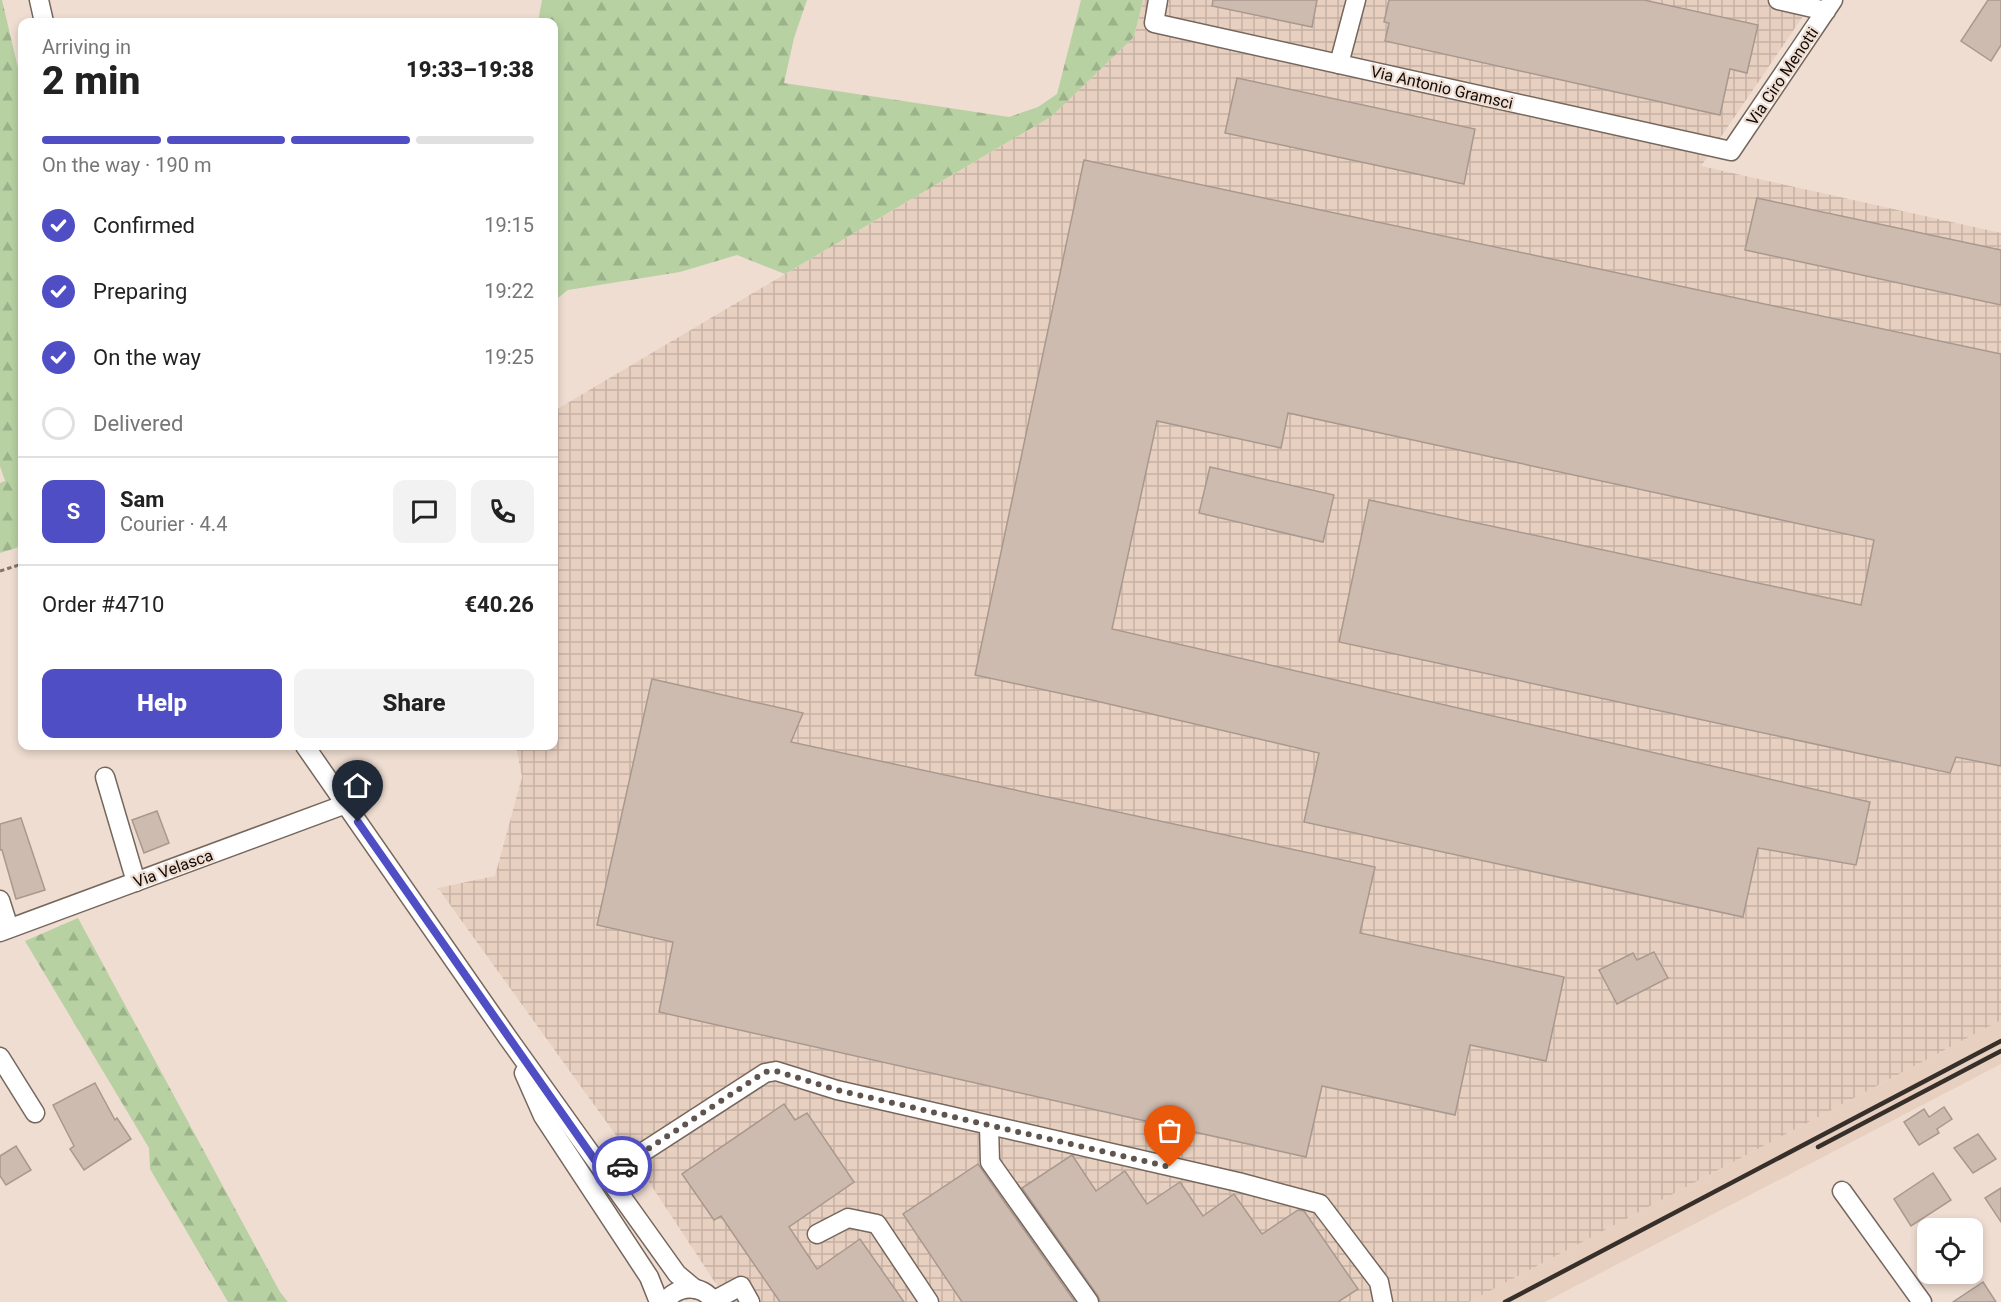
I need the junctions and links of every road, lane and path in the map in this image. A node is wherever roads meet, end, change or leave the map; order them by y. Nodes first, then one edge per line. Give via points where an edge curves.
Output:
1 (39, 0) edge
2 (1158, 0) edge
3 (1356, 0) edge
4 (1778, 0) edge
5 (1829, 5) edge
6 (43, 18) edge
7 (1339, 64) junction
8 (1731, 151) joint
9 (18, 565) edge
10 (0, 571) edge
11 (308, 750) edge
12 (105, 777) dead end
13 (346, 804) junction
14 (136, 882) junction
15 (0, 900) edge
16 (5, 930) edge
17 (508, 1038) junction
18 (0, 1057) edge
19 (35, 1113) dead end
20 (989, 1126) junction
21 (606, 1176) junction
22 (1842, 1191) dead end
23 (817, 1233) dead end
24 (695, 1289) junction
25 (1915, 1299) edge
26 (659, 1302) edge
27 (665, 1302) edge
28 (713, 1302) edge
29 (750, 1302) edge
30 (929, 1302) edge
31 (1089, 1302) edge
32 (1383, 1302) edge

1 - 6 street
2 - 7 street, Via Antonio Gramsci via 1154,23
3 - 7 street
4 - 5 street
5 - 8 street, Via Ciro Menotti
7 - 8 street, Via Antonio Gramsci
9 - 10 path
11 - 13 street
12 - 14 street
13 - 14 street, Via Velasca
13 - 17 street
14 - 16 street, Via Velasca
15 - 16 street
17 - 21 street
17 - 26 street via 543,1116 649,1277
18 - 19 street
20 - 21 street via 837,1090 776,1071 765,1072
20 - 31 street via 990,1162
20 - 32 street via 1320,1204 1379,1282
21 - 24 street via 676,1274
22 - 25 street
23 - 30 street via 848,1218 877,1224
24 - 27 street via 675,1292
24 - 28 street
28 - 29 street via 741,1286

